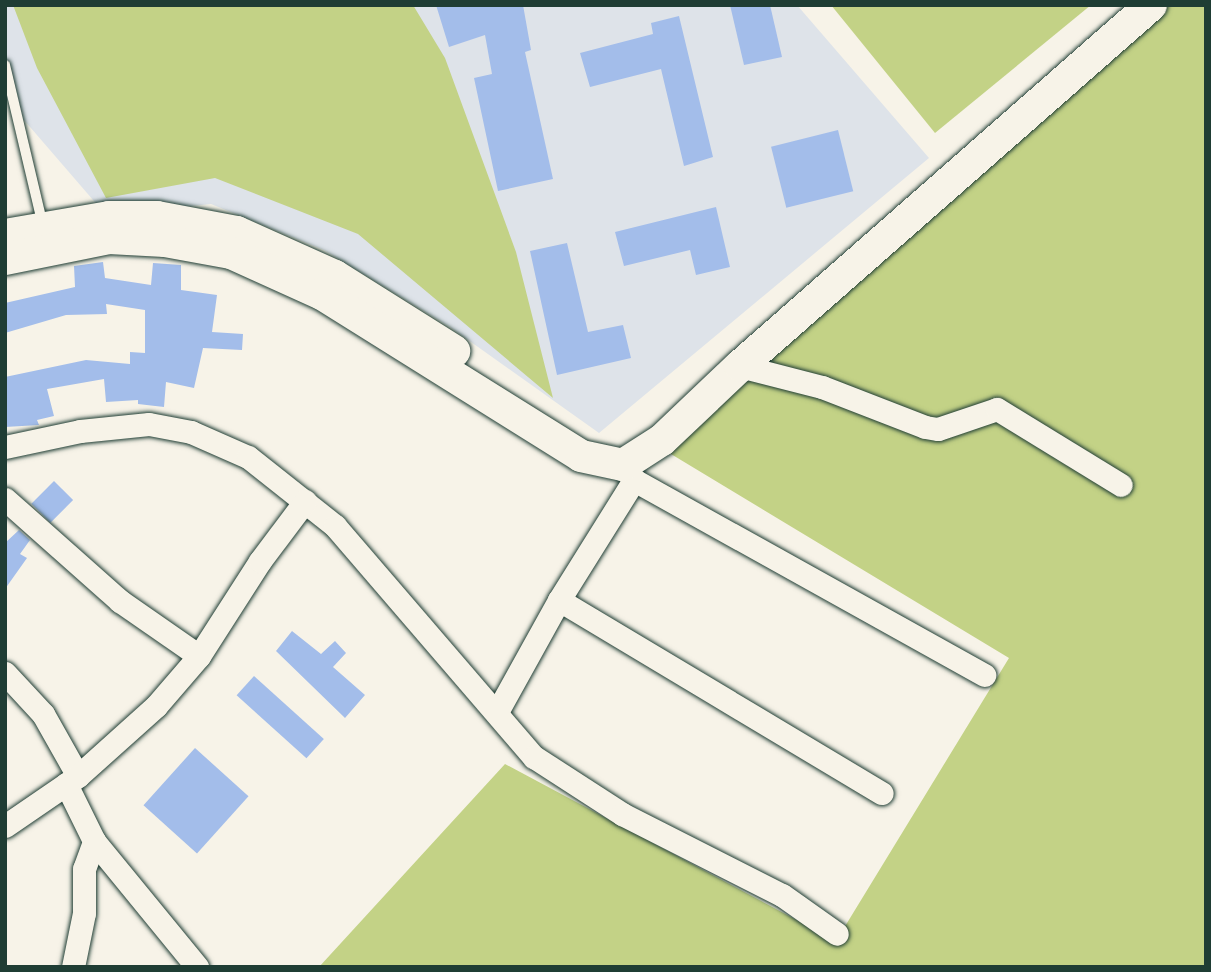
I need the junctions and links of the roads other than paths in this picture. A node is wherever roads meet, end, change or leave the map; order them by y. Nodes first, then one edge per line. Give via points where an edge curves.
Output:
1 (1121, 5) edge
2 (1150, 5) edge
3 (5, 65) edge
4 (43, 226) junction
5 (10, 242) edge
6 (740, 366) junction
7 (5, 447) edge
8 (629, 472) junction
9 (1121, 485) dead end
10 (5, 499) edge
11 (305, 501) junction
12 (559, 600) junction
13 (199, 656) junction
14 (5, 673) edge
15 (984, 675) dead end
16 (498, 712) junction
17 (72, 780) junction
18 (882, 793) dead end
19 (5, 826) edge
20 (94, 841) junction
21 (837, 933) dead end
22 (73, 967) edge
23 (197, 967) edge

1 - 4 main road via 639,433 620,445 597,440 335,276 263,241 209,225 157,217 109,217
2 - 6 main road
3 - 4 lane
4 - 5 main road
5 - 8 main road via 134,238 195,245 258,263 332,300 581,456
6 - 8 main road
6 - 9 street via 822,387 925,427 938,429 997,409
7 - 11 street via 125,424 169,426 248,457
8 - 12 street
8 - 15 street
10 - 13 street via 120,601
11 - 13 street
11 - 16 street via 376,570
12 - 16 street
12 - 18 street
13 - 17 street via 156,706
14 - 17 street via 43,714
16 - 21 street via 534,757 567,780 622,814 782,895
17 - 19 street
17 - 20 street
20 - 22 street via 84,869 84,914
20 - 23 street

